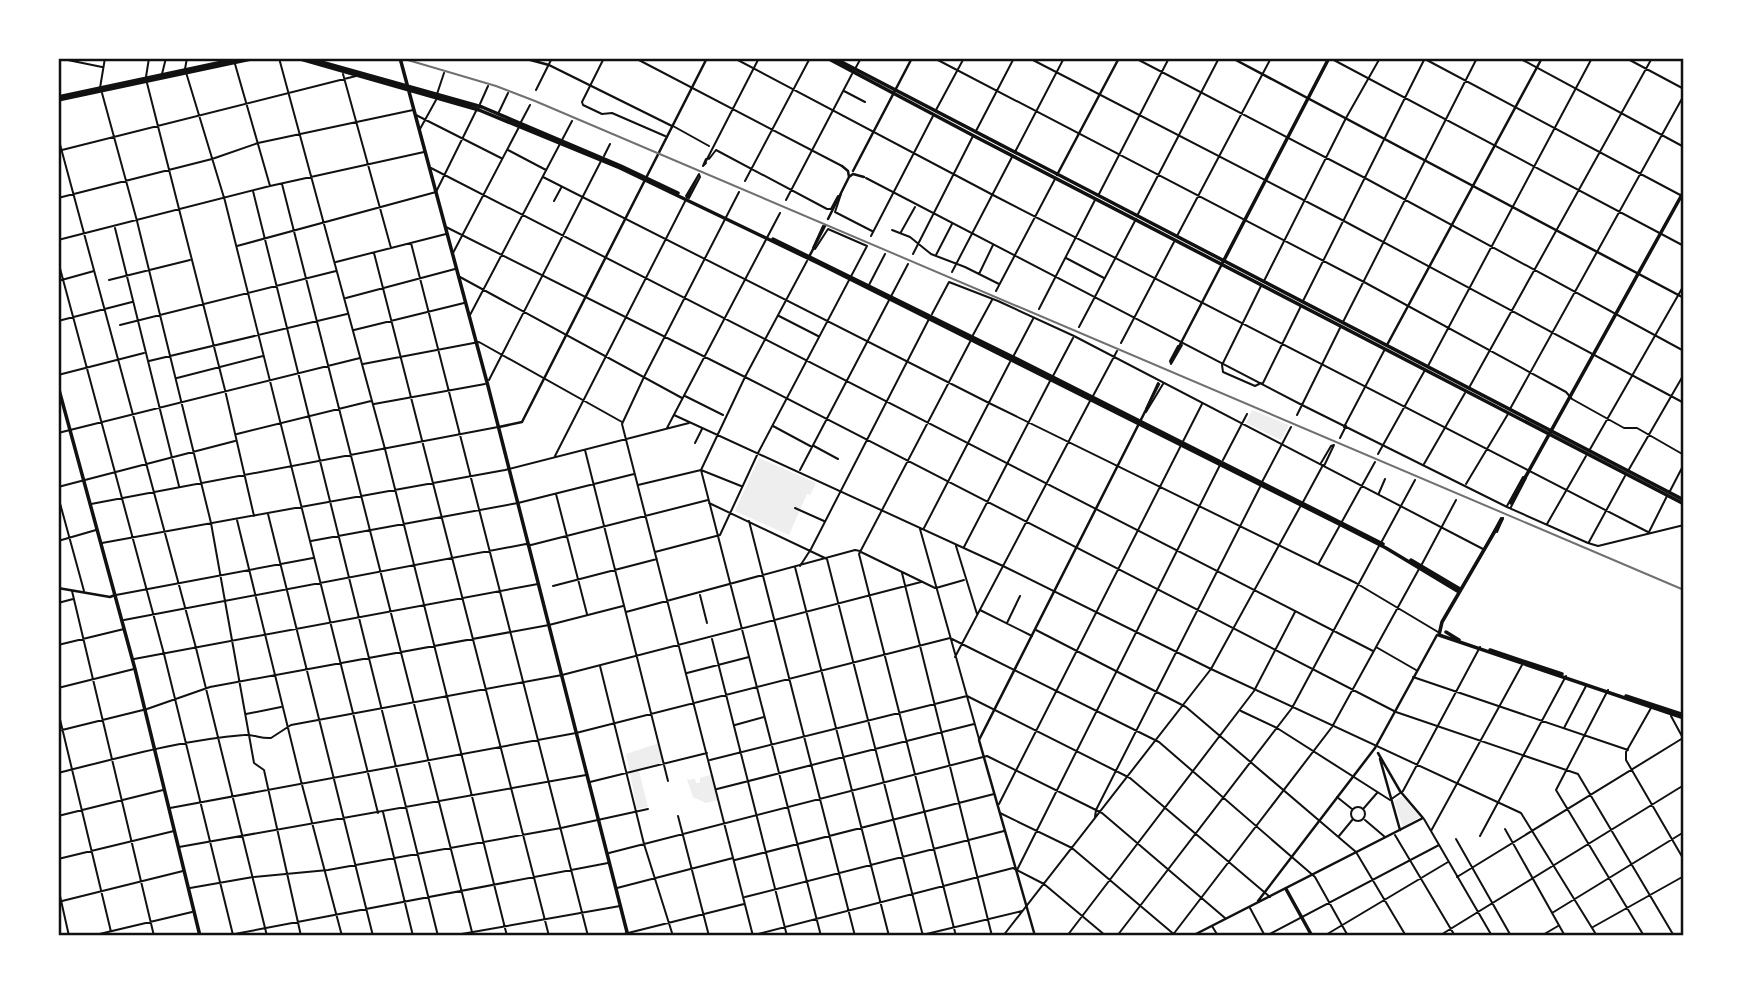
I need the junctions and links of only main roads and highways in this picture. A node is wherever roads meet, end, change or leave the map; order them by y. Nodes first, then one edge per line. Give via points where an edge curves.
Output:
1 (240, 58) edge
2 (256, 58) edge
3 (297, 58) edge
4 (307, 58) edge
5 (400, 58) edge
6 (827, 58) edge
7 (834, 58) edge
8 (1329, 58) edge
9 (235, 61) edge
10 (344, 70) junction
11 (854, 70) junction
12 (186, 71) junction
13 (146, 80) junction
14 (408, 88) junction
15 (58, 99) edge
16 (478, 108) junction
17 (520, 125) junction
18 (1683, 194) edge
19 (1223, 262) junction
20 (849, 278) junction
21 (890, 298) junction
22 (58, 386) edge
23 (1550, 431) junction
24 (1684, 502) edge
25 (1509, 506) road end
26 (1502, 519) dead end
27 (1460, 590) junction
28 (1566, 677) junction
29 (1607, 691) junction
30 (1684, 717) edge
31 (1286, 889) road end
32 (627, 935) edge
33 (200, 936) edge
34 (1312, 936) edge

1 - 9 main road
2 - 9 main road
3 - 10 main road
4 - 10 main road
5 - 14 main road
6 - 11 main road
7 - 11 main road
8 - 19 main road
9 - 12 main road
10 - 14 main road
10 - 14 main road
11 - 19 main road
12 - 13 main road
12 - 13 main road
13 - 15 main road
14 - 16 main road
14 - 32 main road
16 - 17 main road
16 - 17 main road
17 - 20 main road via 645,178
18 - 23 main road
19 - 23 main road
20 - 21 main road
20 - 21 main road
21 - 27 main road via 1302,503
22 - 33 main road via 135,669
23 - 24 main road
23 - 25 main road
26 - 27 main road
27 - 28 main road via 1442,633
28 - 29 main road
28 - 29 main road
29 - 30 main road
31 - 34 main road

